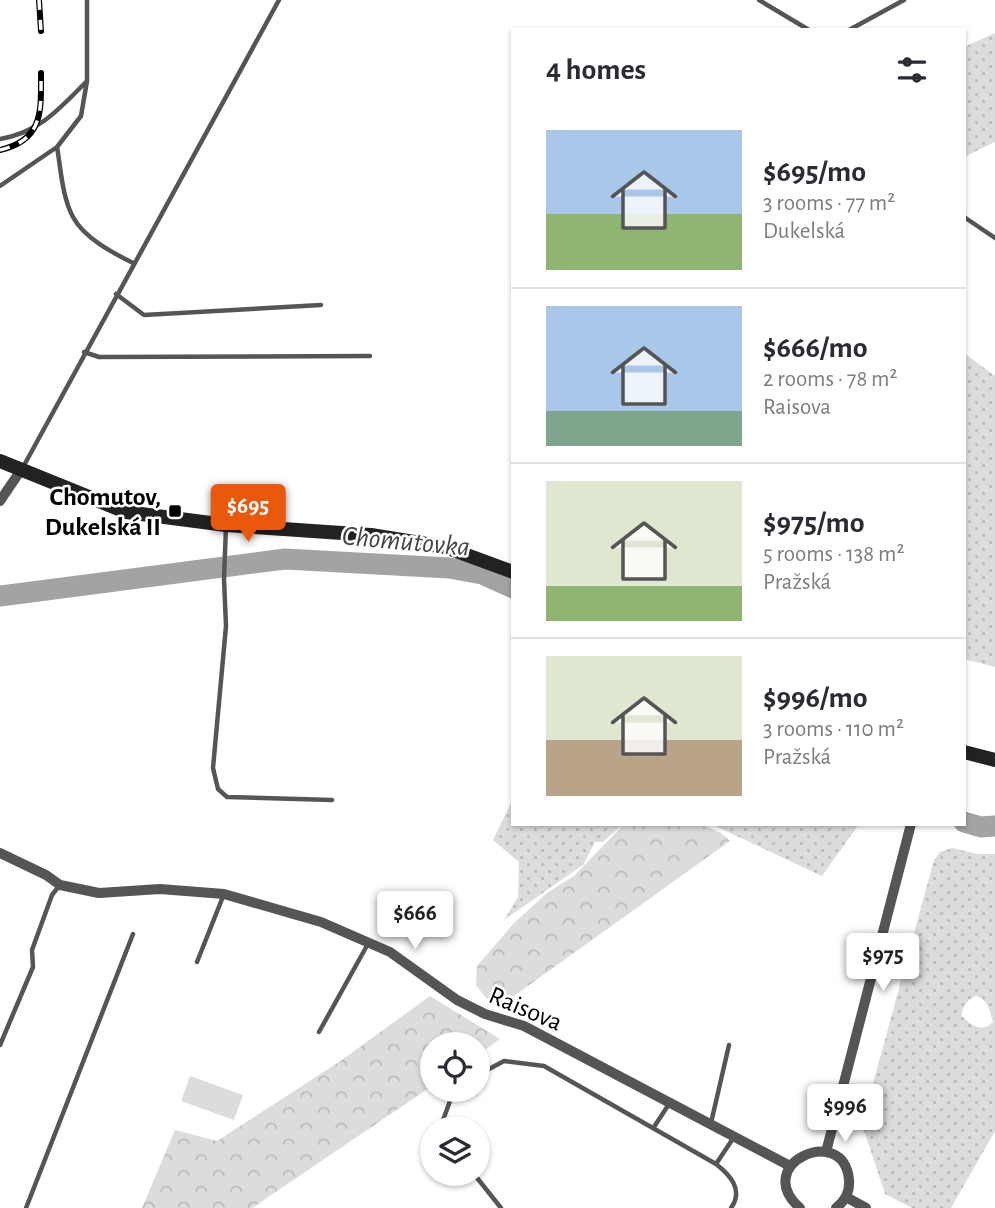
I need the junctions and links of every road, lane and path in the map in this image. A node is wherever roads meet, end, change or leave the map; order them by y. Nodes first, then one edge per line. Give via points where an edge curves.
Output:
1 (87, 0) edge
2 (279, 0) edge
3 (759, 0) edge
4 (904, 0) edge
5 (806, 28) edge
6 (853, 28) edge
7 (87, 82) junction
8 (0, 139) edge
9 (57, 147) junction
10 (0, 186) edge
11 (966, 219) edge
12 (995, 238) edge
13 (133, 264) junction
14 (116, 294) junction
15 (321, 305) dead end
16 (84, 352) junction
17 (370, 356) dead end
18 (0, 461) edge
19 (21, 470) junction
20 (0, 502) edge
21 (226, 525) junction
22 (511, 571) edge
23 (966, 753) edge
24 (995, 760) edge
25 (332, 800) dead end
26 (911, 826) edge
27 (0, 853) edge
28 (60, 885) junction
29 (225, 894) junction
30 (133, 934) dead end
31 (369, 942) junction
32 (197, 962) dead end
33 (319, 1032) dead end
34 (0, 1045) edge
35 (729, 1045) dead end
36 (490, 1069) edge
37 (670, 1103) junction
38 (711, 1124) junction
39 (654, 1127) junction
40 (734, 1136) junction
41 (826, 1152) junction
42 (716, 1164) junction
43 (790, 1166) junction
44 (484, 1186) edge
45 (846, 1197) junction
46 (793, 1206) edge
47 (26, 1208) edge
48 (501, 1208) edge
49 (731, 1208) edge
50 (836, 1208) edge
51 (866, 1208) edge

1 - 7 lane
2 - 13 lane
3 - 5 lane
4 - 6 lane
7 - 8 lane via 47,121
7 - 9 lane via 81,116
9 - 10 lane
9 - 13 lane via 73,218 86,233
11 - 12 lane
13 - 14 lane
14 - 15 lane via 144,315
14 - 16 lane
16 - 17 lane via 99,357
16 - 19 lane
18 - 19 street
19 - 20 street
19 - 21 street via 126,512
21 - 22 street via 371,535 445,547
21 - 25 lane via 226,625 213,768 218,789 227,797
23 - 24 street
26 - 41 street
27 - 28 street, Raisova
28 - 29 street, Raisova via 99,893 160,889
28 - 34 lane via 52,895 32,950 33,967
29 - 31 street, Raisova via 321,922
29 - 32 lane
30 - 47 lane
31 - 33 lane
31 - 37 street, Raisova via 457,1000 524,1026
35 - 38 lane
36 - 39 lane via 504,1061 544,1066
37 - 38 street, Raisova
37 - 39 lane
38 - 40 street, Raisova
39 - 42 lane
40 - 42 lane
40 - 43 street, Raisova
41 - 43 street via 806,1153
41 - 45 street via 842,1161 847,1170
42 - 49 lane via 730,1175 736,1189
43 - 46 street via 786,1184
44 - 48 lane
45 - 50 street
45 - 51 street

